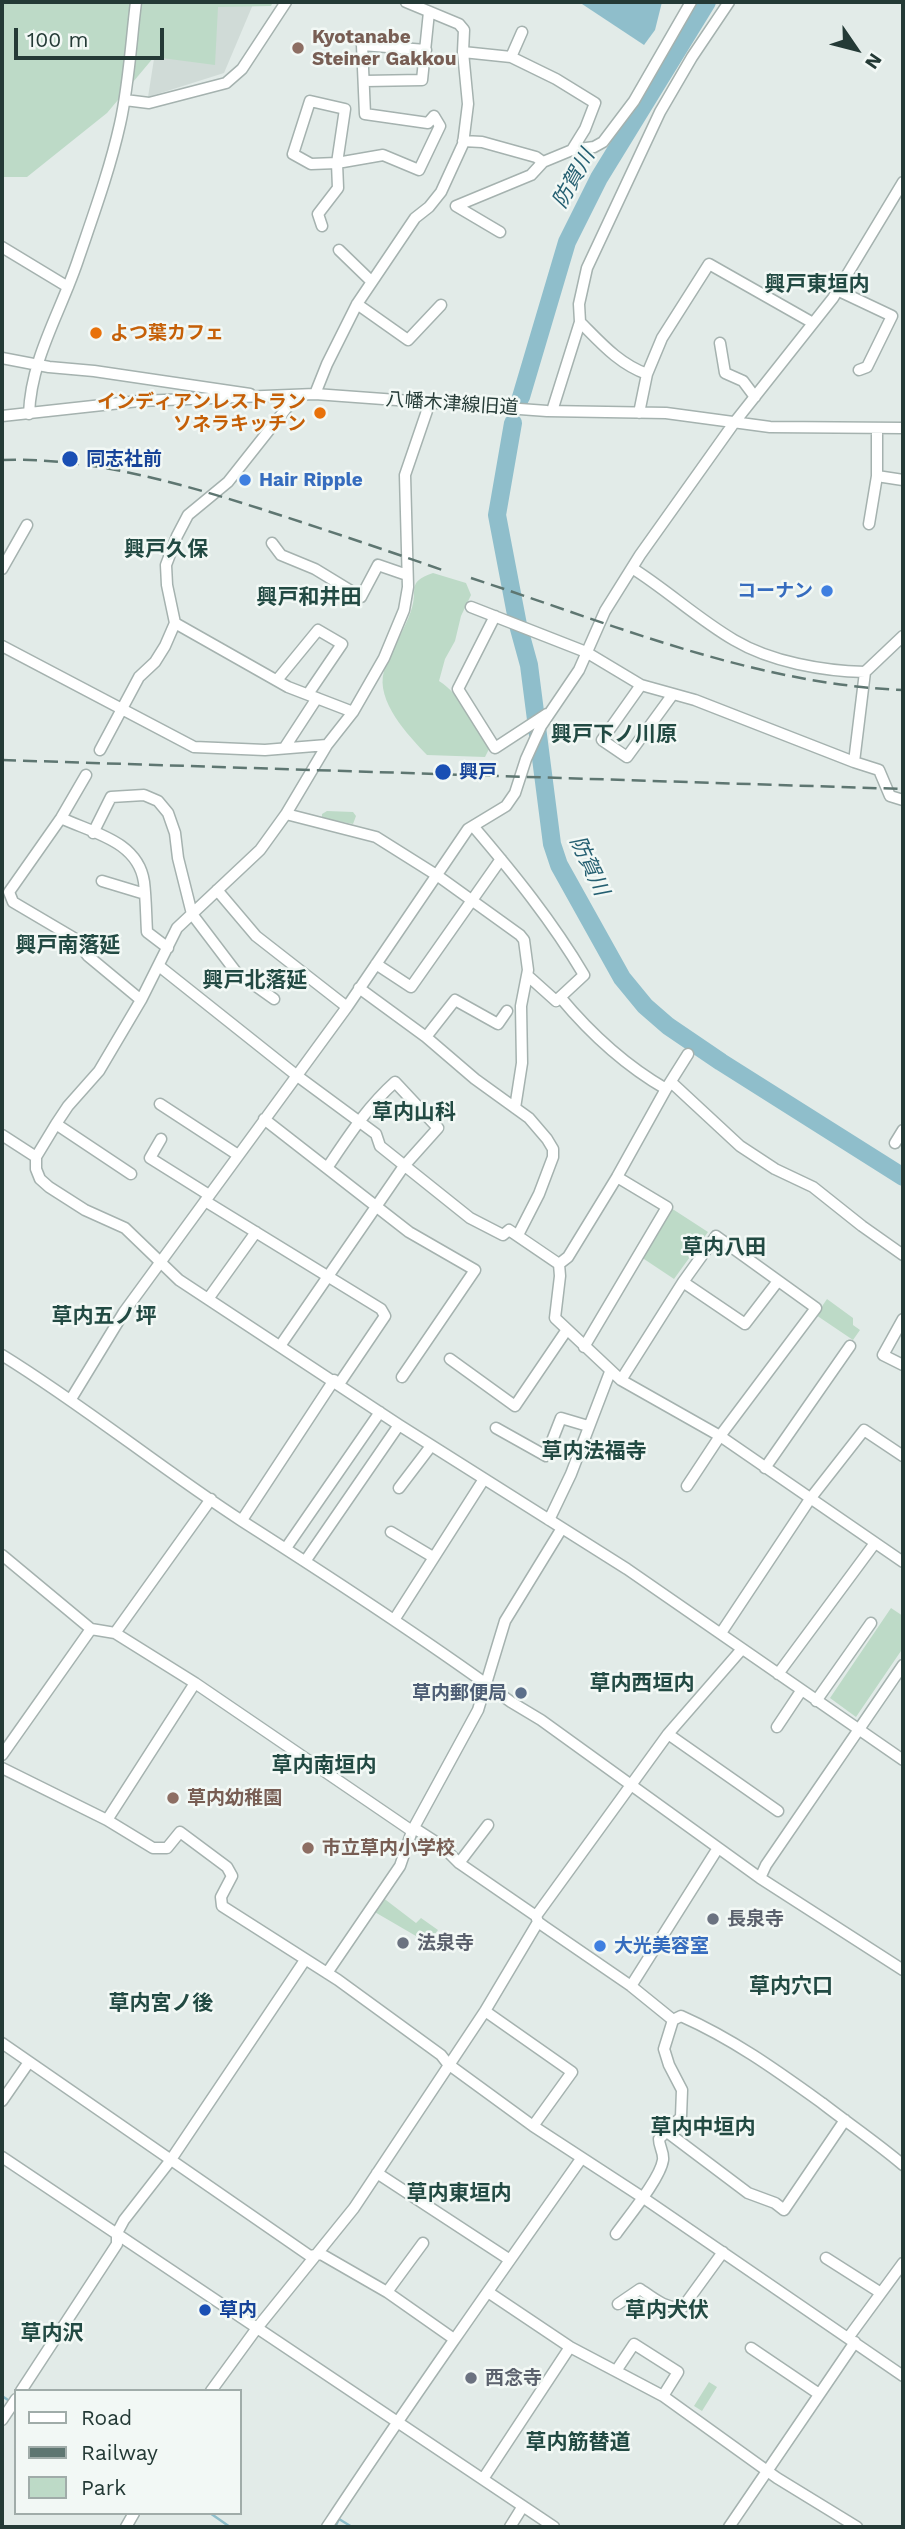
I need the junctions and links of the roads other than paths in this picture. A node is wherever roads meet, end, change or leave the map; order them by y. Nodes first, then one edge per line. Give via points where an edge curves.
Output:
1 (136, 2) edge
2 (286, 2) edge
3 (406, 2) edge
4 (691, 2) edge
5 (729, 2) edge
6 (429, 12) junction
7 (522, 32) dead end
8 (426, 50) junction
9 (463, 52) junction
10 (511, 57) junction
11 (365, 81) junction
12 (125, 100) junction
13 (463, 141) junction
14 (572, 150) junction
15 (543, 162) junction
16 (337, 163) junction
17 (903, 182) edge
18 (321, 226) dead end
19 (500, 232) dead end
20 (2, 247) edge
21 (339, 250) dead end
22 (371, 281) junction
23 (68, 287) junction
24 (837, 290) junction
25 (357, 304) junction
26 (440, 305) dead end
27 (580, 322) junction
28 (813, 323) junction
29 (720, 343) dead end
30 (2, 358) edge
31 (36, 365) junction
32 (859, 370) dead end
33 (647, 374) junction
34 (315, 394) junction
35 (292, 396) junction
36 (260, 397) junction
37 (755, 397) junction
38 (430, 402) junction
39 (552, 411) junction
40 (639, 413) junction
41 (29, 414) junction
42 (2, 416) edge
43 (734, 423) junction
44 (877, 428) junction
45 (903, 428) edge
46 (877, 476) junction
47 (903, 480) edge
48 (869, 524) dead end
49 (27, 525) dead end
50 (272, 543) dead end
51 (632, 568) junction
52 (2, 569) edge
53 (407, 575) junction
54 (471, 607) dead end
55 (495, 616) junction
56 (175, 623) junction
57 (903, 636) edge
58 (2, 646) edge
59 (586, 652) junction
60 (865, 673) junction
61 (277, 681) junction
62 (641, 685) junction
63 (673, 694) junction
64 (313, 696) junction
65 (120, 710) junction
66 (352, 712) junction
67 (551, 712) junction
68 (327, 745) junction
69 (285, 747) junction
70 (100, 750) dead end
71 (854, 762) junction
72 (86, 775) dead end
73 (903, 800) edge
74 (286, 814) junction
75 (61, 818) junction
76 (472, 826) junction
77 (93, 833) junction
78 (500, 859) junction
79 (438, 876) junction
80 (102, 881) dead end
81 (217, 890) junction
82 (145, 894) junction
83 (471, 900) junction
84 (191, 914) junction
85 (168, 948) junction
86 (376, 964) junction
87 (159, 966) junction
88 (527, 975) junction
89 (359, 988) junction
90 (560, 997) junction
91 (274, 999) dead end
92 (141, 1000) junction
93 (347, 1007) junction
94 (507, 1011) dead end
95 (426, 1037) junction
96 (688, 1054) dead end
97 (296, 1075) junction
98 (668, 1085) junction
99 (160, 1104) dead end
100 (515, 1108) junction
101 (264, 1119) junction
102 (358, 1121) junction
103 (55, 1124) junction
104 (903, 1130) edge
105 (2, 1135) edge
106 (161, 1139) dead end
107 (895, 1143) dead end
108 (238, 1155) junction
109 (36, 1157) junction
110 (404, 1166) junction
111 (327, 1168) junction
112 (131, 1174) dead end
113 (617, 1177) junction
114 (207, 1198) junction
115 (377, 1206) junction
116 (256, 1232) junction
117 (518, 1235) junction
118 (903, 1255) edge
119 (160, 1262) junction
120 (559, 1264) junction
121 (327, 1276) junction
122 (778, 1281) junction
123 (683, 1282) junction
124 (208, 1299) junction
125 (903, 1319) edge
126 (566, 1331) junction
127 (280, 1346) junction
128 (850, 1346) dead end
129 (584, 1348) junction
130 (2, 1355) edge
131 (450, 1359) dead end
132 (903, 1364) edge
133 (610, 1372) junction
134 (402, 1377) dead end
135 (621, 1380) junction
136 (337, 1382) junction
137 (71, 1399) junction
138 (380, 1412) junction
139 (399, 1425) junction
140 (588, 1426) junction
141 (496, 1429) dead end
142 (720, 1436) junction
143 (431, 1446) junction
144 (903, 1456) edge
145 (765, 1468) junction
146 (484, 1479) junction
147 (687, 1486) dead end
148 (399, 1488) dead end
149 (211, 1499) junction
150 (810, 1499) junction
151 (242, 1520) junction
152 (549, 1520) junction
153 (562, 1528) junction
154 (391, 1532) dead end
155 (875, 1543) junction
156 (286, 1548) junction
157 (2, 1555) edge
158 (433, 1557) junction
159 (306, 1560) junction
160 (903, 1562) edge
161 (394, 1620) junction
162 (871, 1623) dead end
163 (91, 1629) junction
164 (116, 1633) junction
165 (721, 1633) junction
166 (742, 1649) junction
167 (903, 1665) edge
168 (778, 1674) junction
169 (195, 1684) junction
170 (487, 1684) junction
171 (802, 1691) junction
172 (816, 1701) junction
173 (777, 1727) dead end
174 (859, 1730) junction
175 (668, 1734) junction
176 (2, 1755) edge
177 (903, 1760) edge
178 (2, 1768) edge
179 (632, 1784) junction
180 (778, 1811) dead end
181 (107, 1820) junction
182 (488, 1825) dead end
183 (413, 1830) junction
184 (718, 1848) junction
185 (459, 1863) junction
186 (760, 1878) junction
187 (537, 1919) junction
188 (305, 1960) junction
189 (903, 1970) edge
190 (327, 1973) junction
191 (631, 1986) junction
192 (485, 2011) junction
193 (673, 2020) junction
194 (2, 2043) edge
195 (29, 2062) junction
196 (448, 2064) junction
197 (2, 2101) edge
198 (845, 2120) junction
199 (533, 2126) junction
200 (667, 2132) junction
201 (2, 2157) edge
202 (582, 2159) junction
203 (170, 2161) junction
204 (903, 2165) edge
205 (377, 2173) junction
206 (642, 2197) junction
207 (117, 2233) junction
208 (616, 2234) dead end
209 (423, 2243) dead end
210 (723, 2252) junction
211 (314, 2256) junction
212 (826, 2258) dead end
213 (510, 2260) junction
214 (903, 2263) edge
215 (387, 2292) junction
216 (488, 2292) junction
217 (881, 2293) junction
218 (618, 2304) dead end
219 (257, 2328) junction
220 (454, 2339) junction
221 (852, 2340) junction
222 (570, 2347) junction
223 (751, 2348) dead end
224 (616, 2371) junction
225 (903, 2376) edge
226 (22, 2389) edge
227 (212, 2389) edge
228 (819, 2393) junction
229 (663, 2396) junction
230 (14, 2402) edge
231 (2, 2420) edge
232 (397, 2422) junction
233 (769, 2471) junction
234 (483, 2479) junction
235 (523, 2507) junction
236 (327, 2527) edge
237 (510, 2527) edge
238 (554, 2527) edge
239 (729, 2527) edge
240 (857, 2527) edge

1 - 12 street
2 - 12 street via 242,69 226,83 149,103
3 - 6 street
4 - 14 street via 634,101 603,142
5 - 27 street via 660,112 587,268
6 - 8 street
6 - 9 street via 459,24 464,30
7 - 10 street
8 - 11 street via 422,80
8 - 11 street via 362,46
9 - 10 street
9 - 13 street via 468,104
10 - 14 street via 596,103
11 - 16 street via 365,114 428,123 434,116 440,126 419,170 383,155
12 - 23 street via 107,176
13 - 15 street
13 - 22 street via 441,192 415,218
14 - 15 street
15 - 19 street via 531,174 456,206
16 - 16 street via 311,164 293,154 310,100 345,109
16 - 18 street via 338,188 318,214
17 - 24 street
20 - 23 street
21 - 22 street
22 - 25 street
23 - 31 street
24 - 28 street
24 - 32 street via 892,317 867,367
25 - 26 street via 408,340
25 - 34 street
27 - 33 street via 630,368
27 - 39 street
28 - 33 street via 709,264 662,338
28 - 37 street
29 - 37 street via 725,373 743,382
30 - 31 street
31 - 36 street
31 - 41 street
33 - 40 street
34 - 35 street, 八幡木津線旧道
34 - 38 street, 八幡木津線旧道
35 - 36 street, 八幡木津線旧道
35 - 56 street via 239,470 188,515 177,536 166,565
36 - 41 street, 八幡木津線旧道 via 139,401
37 - 43 street
38 - 39 street, 八幡木津線旧道
38 - 53 street via 405,475
39 - 40 street, 八幡木津線旧道
40 - 43 street, 八幡木津線旧道
41 - 42 street, 八幡木津線旧道
43 - 44 street, 八幡木津線旧道
43 - 51 street
44 - 45 street, 八幡木津線旧道
44 - 46 street
46 - 47 street
46 - 48 street
49 - 52 street
50 - 53 street via 281,555 361,597 378,565
51 - 59 street
51 - 60 street via 743,645 805,665
53 - 66 street via 404,610 384,658
54 - 55 street
55 - 59 street
55 - 67 street via 458,689 462,696 495,748
56 - 61 street
56 - 65 street via 155,662 139,677
57 - 60 street
58 - 65 street
59 - 62 street
59 - 67 street
60 - 71 street
61 - 64 street
61 - 64 street via 318,630 342,644
62 - 63 street
62 - 63 street via 602,740 627,757
63 - 71 street
64 - 66 street
64 - 69 street
65 - 69 street via 194,747
65 - 70 street
66 - 68 street
67 - 76 street via 506,806
68 - 69 street
68 - 74 street
71 - 73 street via 879,770 890,796
72 - 75 street
74 - 79 street via 376,837
74 - 81 street via 260,850
75 - 77 street
75 - 92 street via 9,892 13,902 74,938 88,956
76 - 78 street
76 - 79 street
77 - 82 street via 128,849 144,879
77 - 84 street via 111,797 144,795 158,801 175,833
78 - 83 street
78 - 90 street via 560,934 584,975
79 - 83 street
79 - 86 street
80 - 82 street
81 - 84 street
81 - 93 street via 256,936
82 - 85 street via 147,932
83 - 86 street via 411,987
83 - 88 street via 524,940
84 - 85 street via 177,928
84 - 91 street via 236,972
85 - 87 street
86 - 89 street
87 - 92 street
87 - 97 street
88 - 90 street via 556,1001
88 - 100 street
89 - 93 street
89 - 95 street
90 - 98 street via 617,1054 646,1077
92 - 103 street via 99,1070
93 - 97 street
94 - 95 street via 498,1024 455,1000
95 - 100 street
96 - 98 street
97 - 101 street
97 - 102 street
98 - 113 street
98 - 118 street via 740,1146 813,1187
99 - 108 street
100 - 117 street via 553,1149 539,1194
101 - 108 street
101 - 111 street
102 - 110 street
102 - 110 street via 395,1082 438,1128
102 - 111 street
103 - 109 street
103 - 112 street
104 - 107 street
105 - 109 street
106 - 114 street via 150,1158
108 - 114 street
109 - 119 street via 40,1179 85,1210 125,1228
110 - 115 street
110 - 117 street via 470,1218 503,1234 509,1230
111 - 115 street
113 - 120 street via 568,1257
113 - 129 street via 667,1207
114 - 116 street
114 - 119 street
115 - 121 street
115 - 134 street via 410,1232 475,1270
116 - 121 street
116 - 124 street
117 - 120 street
119 - 124 street
119 - 137 street
120 - 126 street via 555,1318
121 - 127 street
121 - 136 street via 381,1308 385,1316
122 - 123 street via 744,1324
122 - 123 street via 716,1236
122 - 142 street via 816,1308
123 - 135 street
124 - 127 street
125 - 132 street via 883,1355
126 - 129 street
126 - 131 street via 515,1406
127 - 136 street
128 - 145 street
129 - 133 street
130 - 137 street
133 - 135 street
133 - 140 street
135 - 142 street
136 - 138 street
136 - 151 street
137 - 149 street
138 - 139 street
138 - 156 street
139 - 143 street
139 - 159 street
140 - 141 street via 561,1418 545,1456
140 - 152 street
142 - 145 street
142 - 147 street
143 - 146 street
143 - 148 street
144 - 150 street via 864,1430
145 - 150 street
146 - 152 street
146 - 158 street
149 - 151 street
149 - 164 street
150 - 155 street
150 - 165 street
151 - 156 street
152 - 153 street
153 - 165 street
153 - 170 street via 505,1622
154 - 158 street
155 - 160 street
155 - 168 street
156 - 159 street
157 - 163 street
158 - 161 street
159 - 161 street
161 - 170 street
162 - 172 street
163 - 164 street
163 - 176 street
164 - 169 street
165 - 166 street
166 - 168 street
166 - 175 street
167 - 174 street
168 - 171 street
169 - 181 street
169 - 183 street
170 - 179 street
170 - 183 street via 470,1727
171 - 172 street
171 - 173 street
172 - 174 street
174 - 177 street
174 - 186 street
175 - 179 street
175 - 180 street
178 - 181 street
179 - 184 street
179 - 187 street
181 - 188 street via 153,1848 167,1848 180,1832 227,1867 232,1876 221,1897 222,1906
182 - 185 street
183 - 185 street via 442,1846
183 - 190 street via 400,1866
184 - 186 street
184 - 191 street
185 - 187 street
186 - 189 street
187 - 191 street
187 - 192 street
188 - 190 street
188 - 203 street
190 - 196 street via 441,2054
191 - 193 street
192 - 196 street
192 - 199 street via 572,2072
193 - 198 street via 681,2016 754,2054
193 - 200 street via 664,2049 682,2090 681,2117
194 - 195 street
195 - 197 street
195 - 203 street
196 - 199 street
196 - 205 street
198 - 200 street via 784,2210 748,2193
198 - 204 street
199 - 202 street
200 - 206 street via 659,2139 660,2171
201 - 207 street
202 - 206 street
202 - 213 street
203 - 207 street
203 - 211 street
205 - 211 street
205 - 213 street
206 - 208 street
206 - 210 street
207 - 219 street
207 - 226 street via 117,2244
209 - 215 street
210 - 218 street via 684,2308 675,2309 640,2289
210 - 221 street
211 - 215 street via 321,2254
211 - 219 street
212 - 217 street
213 - 216 street
214 - 217 street
215 - 220 street
216 - 220 street
216 - 222 street
217 - 221 street
219 - 227 street
219 - 232 street
220 - 232 street
221 - 225 street
221 - 228 street
222 - 224 street
222 - 234 street
223 - 228 street
224 - 229 street
224 - 229 street via 634,2344 678,2372
228 - 233 street
229 - 233 street
230 - 231 street
232 - 234 street
232 - 236 street
233 - 239 street
233 - 240 street
234 - 235 street
235 - 237 street
235 - 238 street

